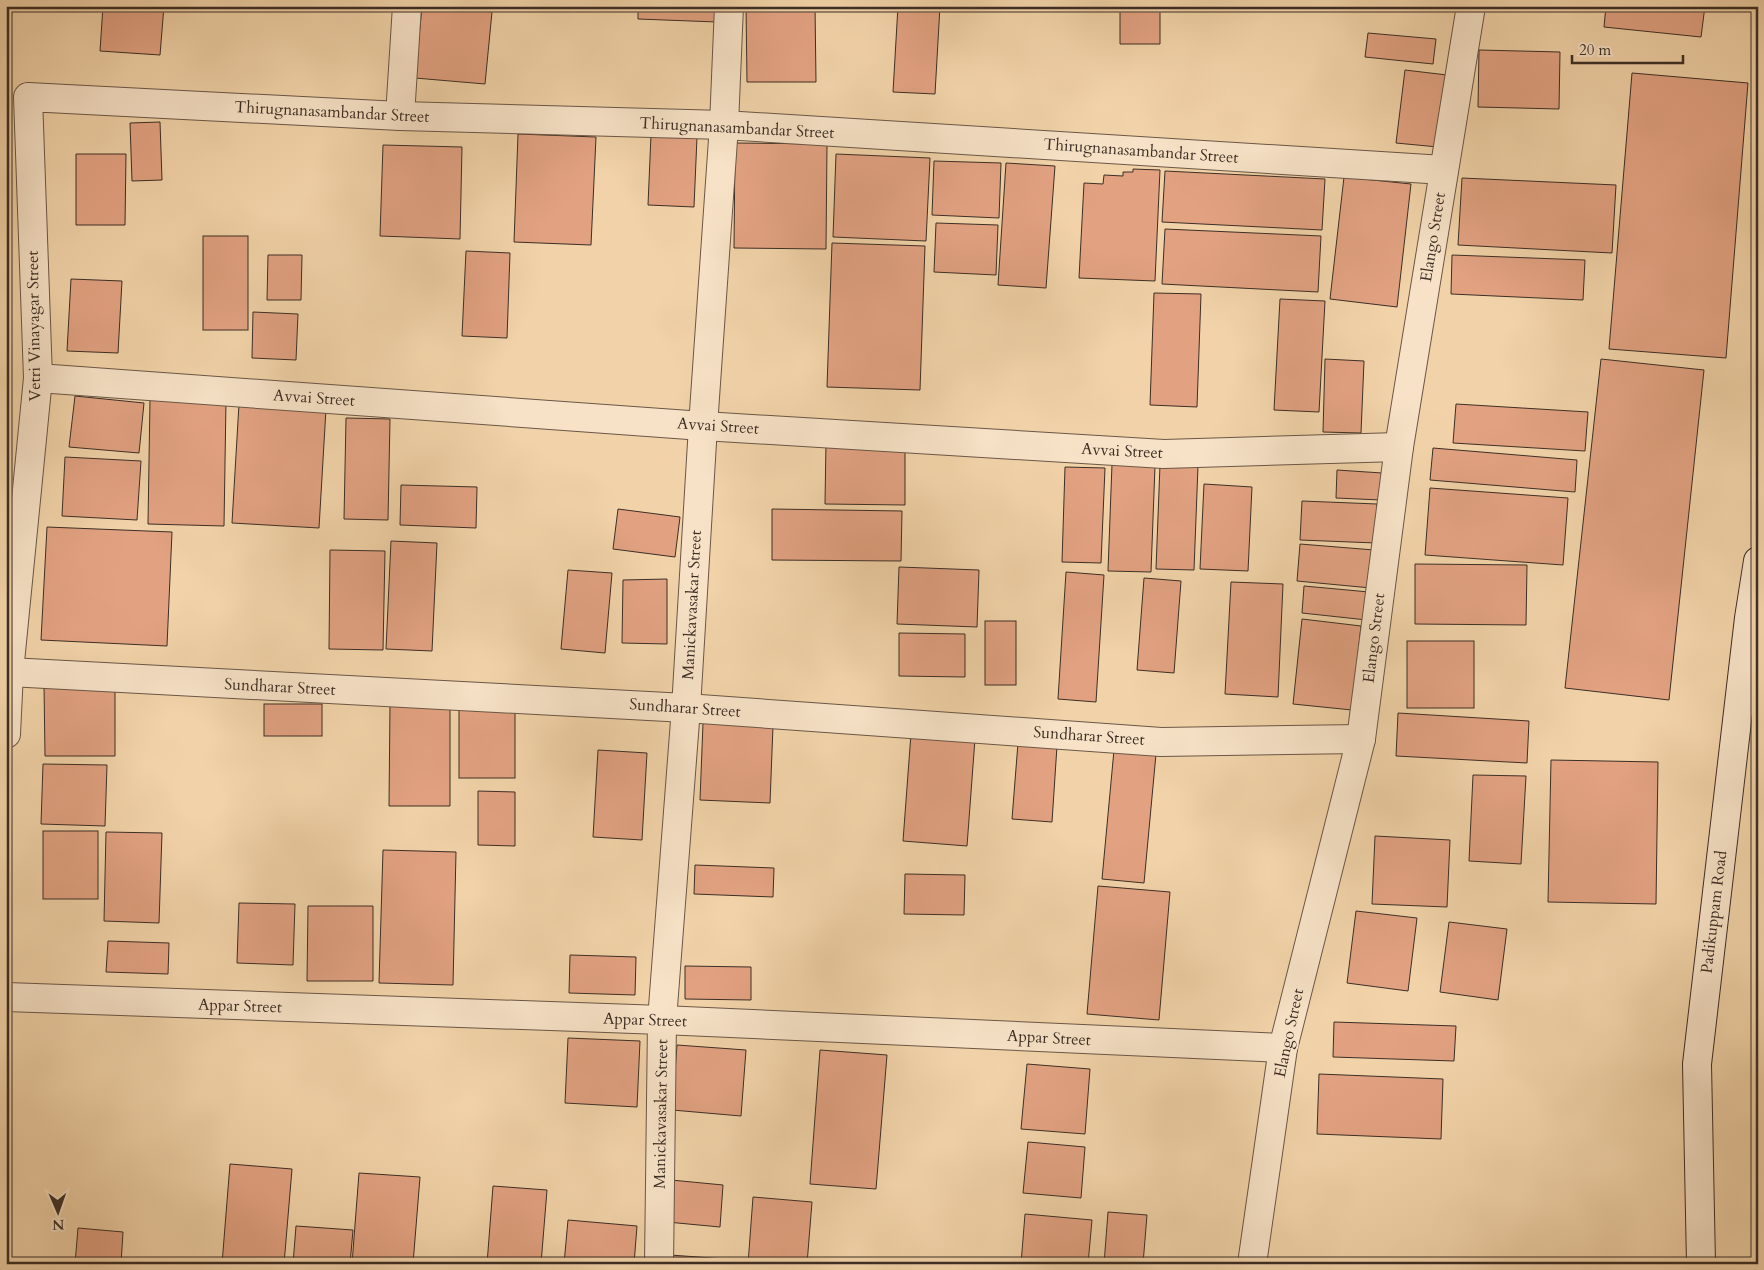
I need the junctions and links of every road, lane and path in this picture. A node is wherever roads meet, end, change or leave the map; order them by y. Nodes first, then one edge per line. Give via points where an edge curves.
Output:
1 (407, 6) edge
2 (729, 6) edge
3 (1471, 6) edge
4 (28, 97) joint
5 (400, 116) junction
6 (724, 125) junction
7 (1444, 170) junction
8 (38, 378) junction
9 (703, 426) junction
10 (1399, 447) junction
11 (1758, 561) edge
12 (1753, 620) edge
13 (9, 672) junction
14 (686, 708) junction
15 (6, 734) edge
16 (1360, 739) junction
17 (6, 997) edge
18 (662, 1020) junction
19 (1283, 1048) junction
20 (659, 1264) edge
21 (1252, 1264) edge
22 (1701, 1264) edge

1 - 5 street
2 - 6 street, Manickavasakar Street
3 - 7 street, Elango Street
4 - 5 street, Thirugnanasambandar Street
4 - 8 street, Vetri Vinayagar Street
5 - 6 street, Thirugnanasambandar Street
6 - 7 street, Thirugnanasambandar Street
6 - 9 street, Manickavasakar Street
7 - 10 street, Elango Street
8 - 9 street, Avvai Street
8 - 13 street, Vetri Vinayagar Street
9 - 10 street, Avvai Street via 1164,454
9 - 14 street, Manickavasakar Street
10 - 16 street, Elango Street
11 - 12 street, Padikuppam Road
12 - 22 street, Padikuppam Road via 1696,1064
13 - 14 street, Sundharar Street
13 - 15 street, Vetri Vinayagar Street
14 - 16 street, Sundharar Street via 1161,742
14 - 18 street, Manickavasakar Street
16 - 19 street, Elango Street
17 - 18 street, Appar Street
18 - 19 street, Appar Street
18 - 20 street, Manickavasakar Street
19 - 21 street, Elango Street

